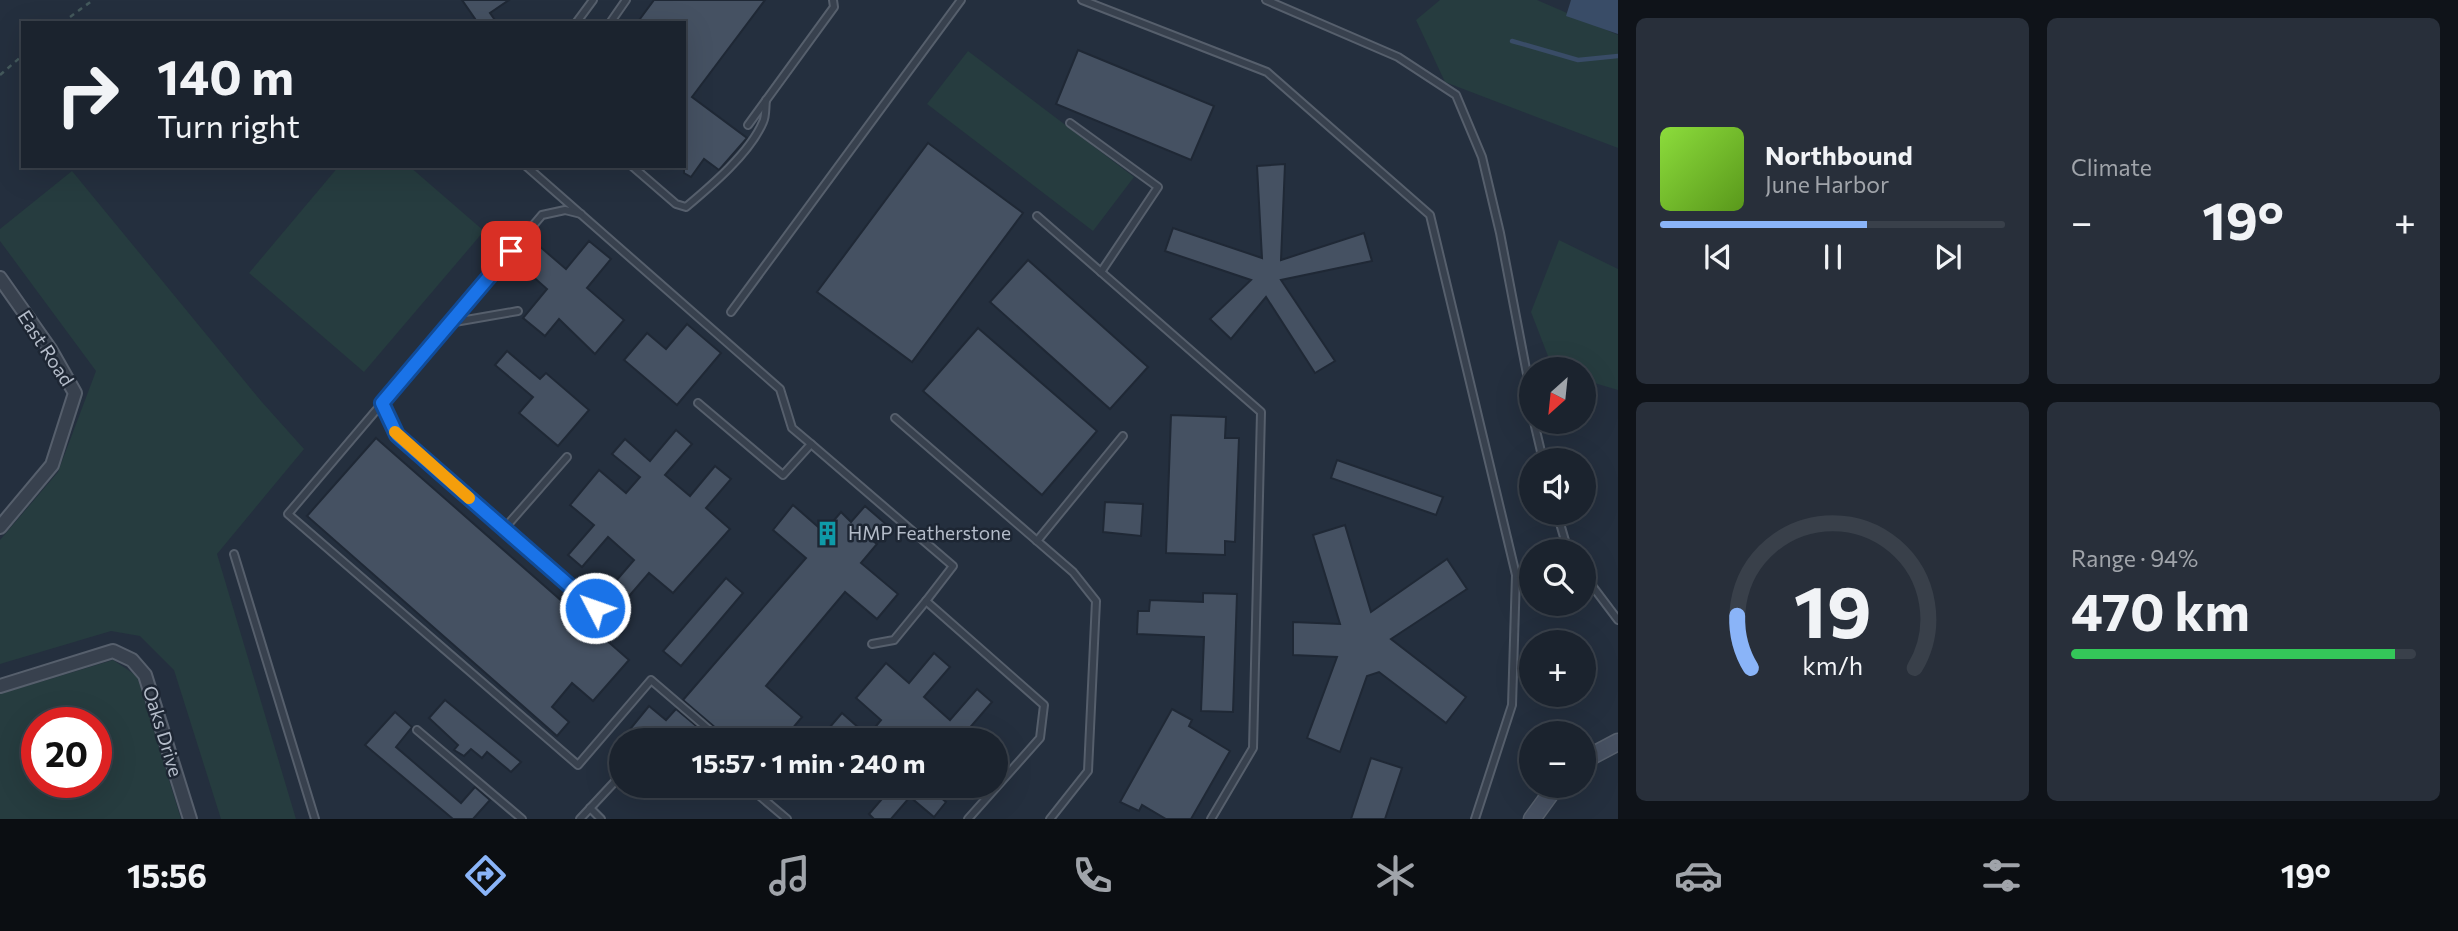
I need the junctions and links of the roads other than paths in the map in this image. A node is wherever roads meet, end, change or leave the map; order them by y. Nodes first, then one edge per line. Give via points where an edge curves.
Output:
1 (593, 0) edge
2 (626, 0) edge
3 (833, 0) edge
4 (961, 0) edge
5 (1082, 0) edge
6 (1266, 0) edge
7 (577, 21) edge
8 (611, 21) edge
9 (766, 100) junction
10 (1069, 123) dead end
11 (748, 125) dead end
12 (528, 168) edge
13 (634, 168) edge
14 (581, 214) junction
15 (1037, 216) dead end
16 (1101, 272) junction
17 (0, 278) edge
18 (518, 311) dead end
19 (731, 312) dead end
20 (449, 324) junction
21 (1524, 357) edge
22 (382, 403) junction
23 (698, 403) dead end
24 (895, 418) dead end
25 (1123, 436) dead end
26 (811, 444) junction
27 (567, 457) dead end
28 (0, 527) edge
29 (504, 529) junction
30 (1037, 541) junction
31 (234, 554) dead end
32 (1596, 591) edge
33 (926, 601) junction
34 (595, 608) dead end
35 (1618, 620) edge
36 (872, 644) dead end
37 (0, 686) edge
38 (610, 728) edge
39 (707, 728) edge
40 (609, 729) edge
41 (417, 730) dead end
42 (1618, 742) edge
43 (1596, 754) edge
44 (609, 788) edge
45 (762, 798) edge
46 (1547, 798) edge
47 (590, 808) junction
48 (190, 819) edge
49 (316, 819) edge
50 (522, 819) edge
51 (580, 819) edge
52 (601, 819) edge
53 (787, 819) edge
54 (968, 819) edge
55 (1050, 819) edge
56 (1211, 819) edge
57 (1475, 819) edge
58 (1532, 819) edge

1 - 7 lane
2 - 8 lane
3 - 9 lane via 834,7
4 - 19 lane
5 - 57 lane via 1267,72 1430,215 1516,575 1512,705
6 - 21 lane via 1398,57 1456,95 1482,157
9 - 11 lane
9 - 13 lane via 764,121 746,147 726,173 686,207 676,204
10 - 16 lane via 1158,187
12 - 14 lane
14 - 20 lane via 565,210 542,215
14 - 26 lane via 780,389 792,428
15 - 16 lane
16 - 56 lane via 1261,412 1253,748
17 - 28 street, East Road via 75,393 52,465
18 - 20 lane
20 - 22 lane
22 - 29 lane via 397,435
22 - 40 lane via 288,514 578,765
23 - 26 lane via 783,475
24 - 30 lane
25 - 30 lane
26 - 33 lane via 953,566
27 - 29 lane
29 - 34 lane
30 - 55 lane via 1073,572 1096,601 1088,771
31 - 49 lane
32 - 35 lane
33 - 36 lane via 894,640
33 - 54 lane via 1045,705 1040,738
37 - 48 street, Oaks Drive via 113,651 132,660 145,675
38 - 39 lane via 651,680
41 - 50 lane
42 - 43 street
44 - 47 lane
45 - 53 lane
46 - 58 street
47 - 51 lane
47 - 52 lane

